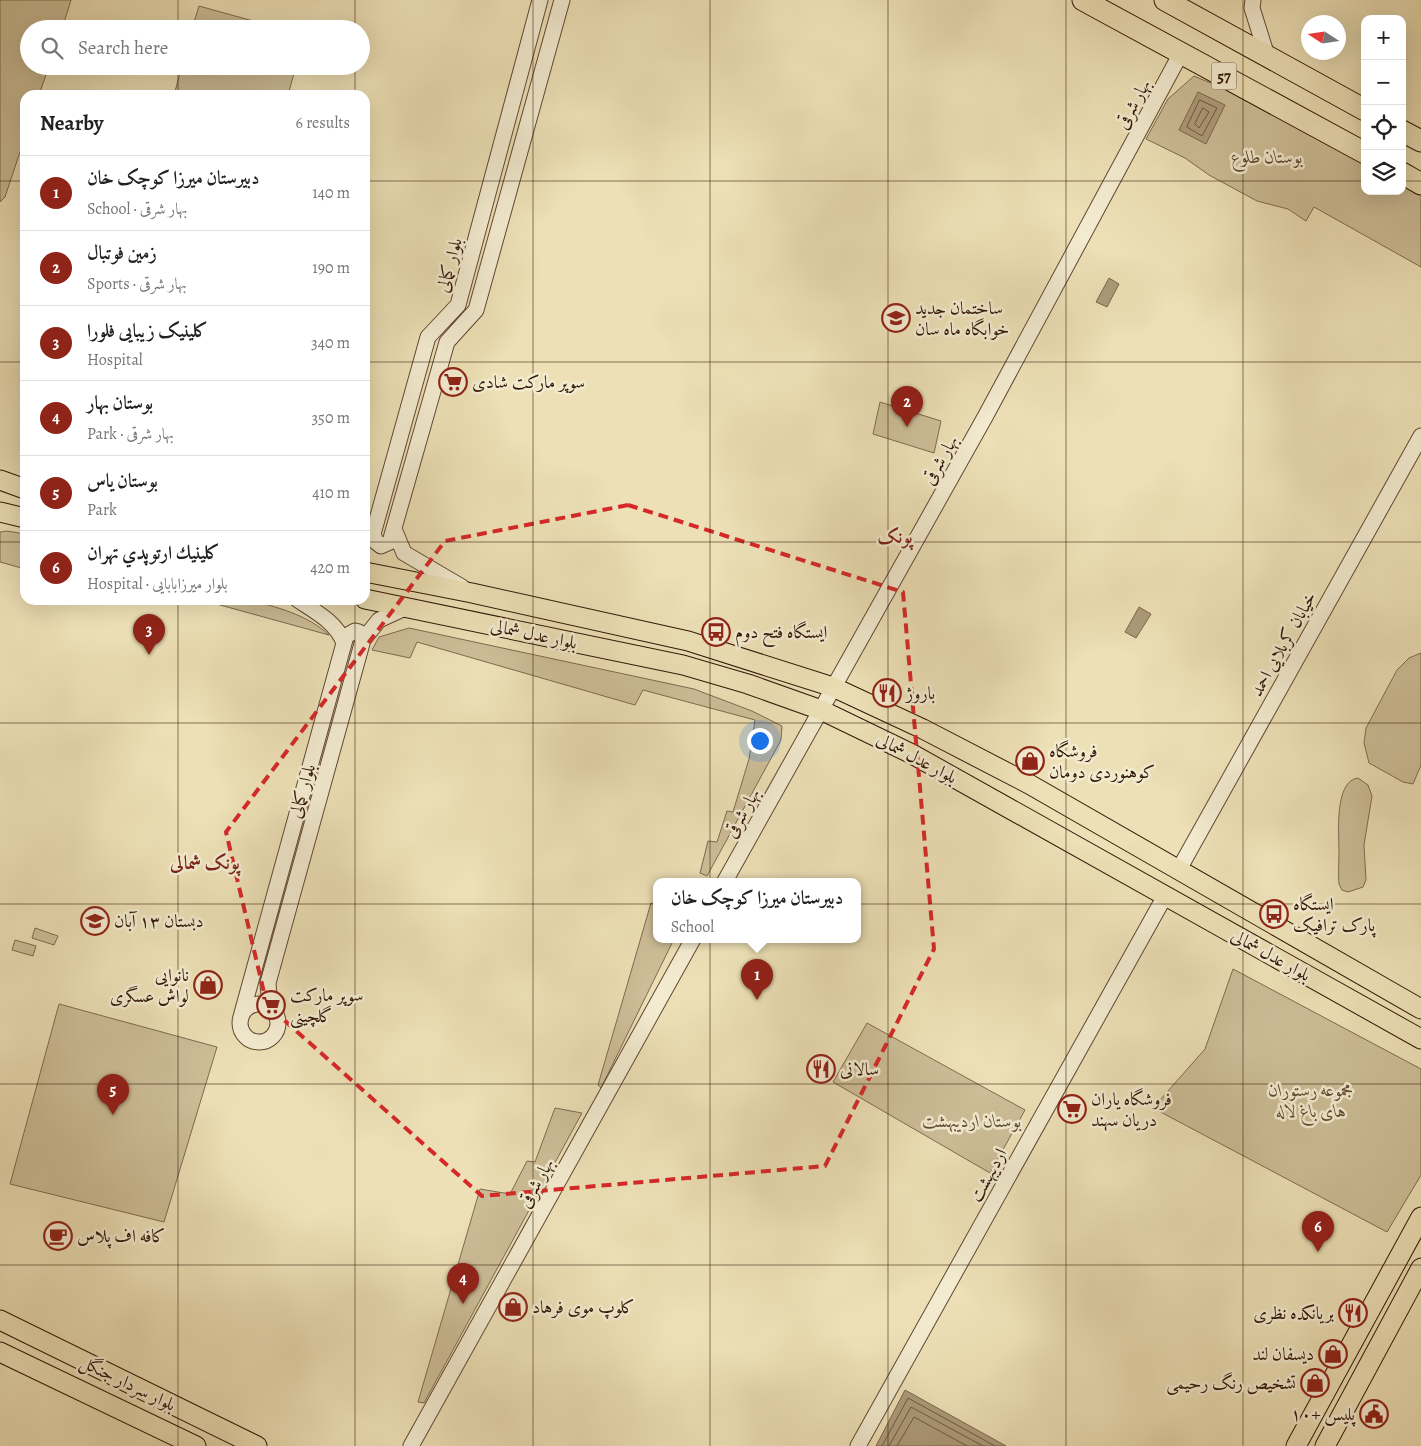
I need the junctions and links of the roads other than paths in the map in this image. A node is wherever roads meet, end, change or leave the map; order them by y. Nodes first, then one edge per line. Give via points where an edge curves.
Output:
1 (540, 0) edge
2 (562, 0) edge
3 (1083, 0) edge
4 (1165, 0) edge
5 (1253, 0) edge
6 (1181, 53) junction
7 (1267, 56) junction
8 (1361, 108) edge
9 (1406, 133) edge
10 (1421, 141) edge
11 (1361, 150) edge
12 (1406, 175) edge
13 (1421, 184) edge
14 (1421, 436) edge
15 (0, 481) edge
16 (20, 487) edge
17 (0, 512) edge
18 (20, 518) edge
19 (20, 519) edge
20 (0, 521) edge
21 (392, 535) junction
22 (371, 536) edge
23 (370, 573) edge
24 (472, 593) junction
25 (370, 600) edge
26 (306, 605) edge
27 (407, 607) junction
28 (345, 639) junction
29 (363, 640) junction
30 (833, 687) junction
31 (821, 710) junction
32 (1178, 871) junction
33 (727, 878) edge
34 (1165, 896) junction
35 (691, 943) edge
36 (270, 1007) junction
37 (1421, 1009) edge
38 (242, 1013) junction
39 (1421, 1039) edge
40 (1421, 1218) edge
41 (1421, 1268) edge
42 (0, 1320) edge
43 (0, 1352) edge
44 (196, 1446) edge
45 (257, 1446) edge
46 (411, 1446) edge
47 (858, 1446) edge
48 (1296, 1446) edge
49 (1325, 1446) edge

1 - 22 street, بلوار کمالی via 458,305 428,337
2 - 21 street via 476,310 447,342
3 - 6 highway, 57
4 - 7 highway, 57
5 - 7 street via 1252,8
6 - 11 highway, 57
6 - 30 street, بهار شرقی via 1100,207
7 - 8 highway, 57
9 - 10 highway
12 - 13 highway
14 - 32 street, خیابان کربلایی احمد
15 - 16 main road
17 - 18 main road
19 - 20 main road
21 - 22 street via 386,545 378,544
21 - 24 street via 404,553
23 - 24 main road, بلوار عدل شمالی
24 - 30 main road, بلوار عدل شمالی via 688,641
25 - 27 main road, بلوار عدل شمالی
26 - 28 street
27 - 29 street, بلوار کمالی via 379,620
27 - 31 main road, بلوار عدل شمالی via 682,665
28 - 29 street via 355,631
28 - 38 street, بلوار کمالی
29 - 36 street, بلوار کمالی via 268,983
30 - 31 street, بهار شرقی
30 - 32 main road, بلوار عدل شمالی via 1022,781
31 - 33 street, بهار شرقی
31 - 34 main road, بلوار عدل شمالی via 912,754
32 - 37 main road, بلوار عدل شمالی
34 - 39 main road, بلوار عدل شمالی
34 - 47 street, اردیبهشت
35 - 46 street, بهار شرقی
36 - 38 street via 258,1004
36 - 38 street via 277,1016 278,1027 272,1037 261,1043 249,1040 241,1032
40 - 48 main road
41 - 49 main road
42 - 45 main road, بلوار سردار جنگل
43 - 44 main road, بلوار سردار جنگل

